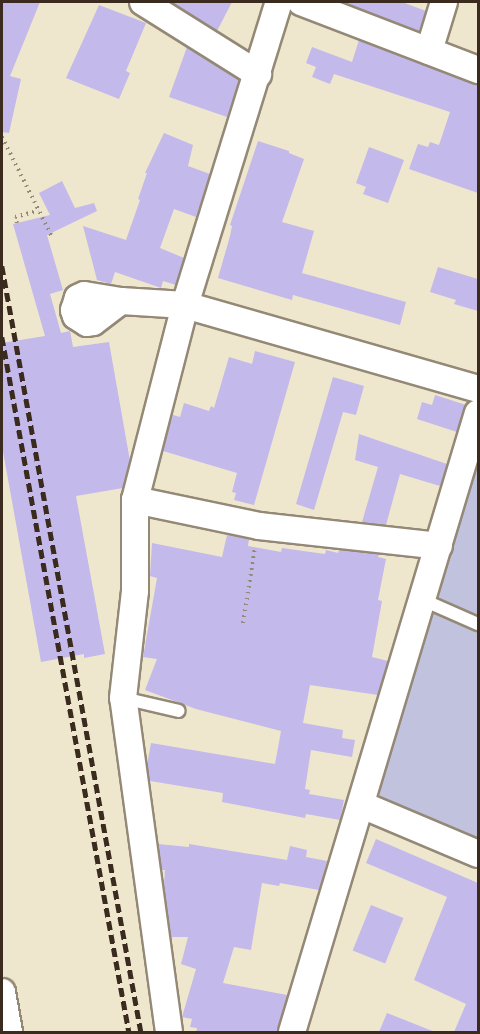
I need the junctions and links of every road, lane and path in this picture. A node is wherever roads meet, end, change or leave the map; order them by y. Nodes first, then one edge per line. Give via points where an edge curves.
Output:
1 (143, 2) edge
2 (279, 2) edge
3 (301, 2) edge
4 (444, 2) edge
5 (429, 51) junction
6 (478, 70) edge
7 (258, 74) junction
8 (2, 137) edge
9 (38, 211) junction
10 (17, 223) dead end
11 (51, 235) dead end
12 (121, 301) dead end
13 (185, 305) junction
14 (478, 389) edge
15 (478, 413) edge
16 (475, 440) edge
17 (135, 500) junction
18 (259, 526) junction
19 (439, 546) junction
20 (423, 600) junction
21 (243, 623) dead end
22 (478, 624) edge
23 (123, 698) junction
24 (180, 711) dead end
25 (362, 805) junction
26 (478, 854) edge
27 (2, 992) edge
28 (9, 1032) edge
29 (169, 1032) edge
30 (292, 1032) edge

1 - 7 street
2 - 7 street
3 - 5 street
4 - 5 street
5 - 6 street
7 - 13 street
8 - 9 path
9 - 10 path via 15,217
9 - 11 path
12 - 13 street
13 - 14 street
13 - 17 street
15 - 16 street
16 - 19 street
17 - 18 street
17 - 23 street via 135,591
18 - 19 street
18 - 21 path
19 - 20 street
20 - 22 lane
20 - 25 street
23 - 24 lane
23 - 29 street
25 - 26 street
25 - 30 street
27 - 28 street

